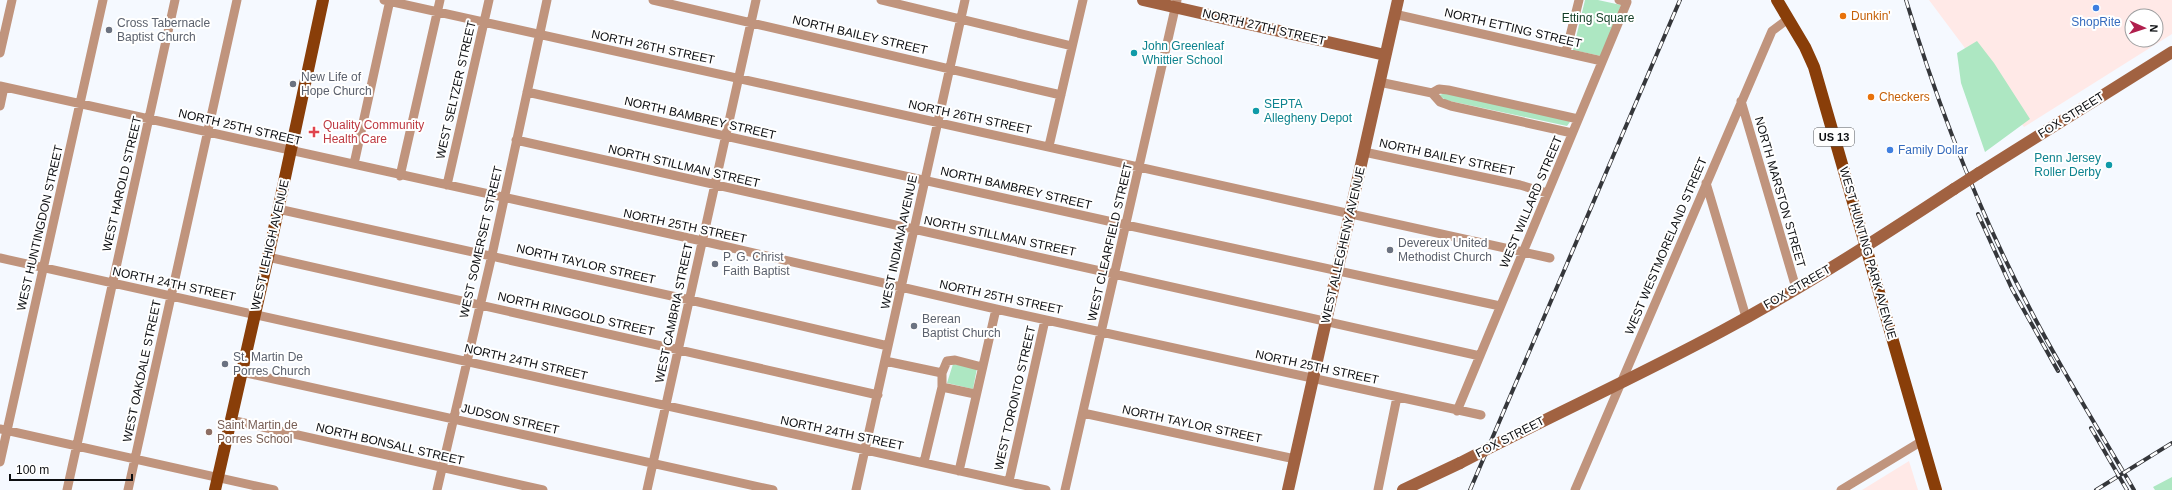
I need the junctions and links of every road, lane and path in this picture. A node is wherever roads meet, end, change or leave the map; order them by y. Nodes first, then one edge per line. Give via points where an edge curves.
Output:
1 (12, 0) edge
2 (103, 0) edge
3 (176, 0) edge
4 (237, 0) edge
5 (323, 0) edge
6 (388, 0) edge
7 (440, 0) edge
8 (488, 0) edge
9 (547, 0) edge
10 (653, 0) edge
11 (756, 0) edge
12 (882, 0) edge
13 (965, 0) edge
14 (1083, 0) edge
15 (1142, 0) edge
16 (1397, 0) edge
17 (1579, 0) edge
18 (1776, 0) edge
19 (1623, 1) edge
20 (1176, 3) edge
21 (437, 12) junction
22 (1394, 14) junction
23 (961, 18) junction
24 (1788, 19) junction
25 (484, 22) junction
26 (751, 22) junction
27 (539, 34) junction
28 (1072, 46) junction
29 (1566, 52) junction
30 (2172, 52) edge
31 (0, 53) edge
32 (1385, 55) junction
33 (1602, 60) junction
34 (950, 68) junction
35 (739, 78) junction
36 (1379, 82) junction
37 (2, 87) edge
38 (527, 92) junction
39 (1432, 93) junction
40 (1061, 95) junction
41 (1742, 101) junction
42 (80, 104) junction
43 (0, 106) edge
44 (149, 119) junction
45 (1578, 119) junction
46 (938, 122) junction
47 (208, 133) junction
48 (1572, 133) junction
49 (726, 136) junction
50 (516, 140) junction
51 (1049, 146) junction
52 (291, 151) junction
53 (1364, 152) junction
54 (354, 164) junction
55 (1140, 168) junction
56 (400, 176) junction
57 (925, 180) junction
58 (1706, 183) junction
59 (447, 185) junction
60 (715, 186) junction
61 (1547, 193) junction
62 (504, 198) junction
63 (278, 209) junction
64 (1350, 215) junction
65 (1126, 225) junction
66 (914, 230) junction
67 (702, 242) junction
68 (1866, 246) junction
69 (1523, 252) junction
70 (492, 255) junction
71 (268, 257) junction
72 (0, 258) edge
73 (1550, 258) dead end
74 (43, 267) junction
75 (1337, 271) junction
76 (1115, 273) junction
77 (113, 283) junction
78 (901, 287) junction
79 (1796, 288) junction
80 (171, 296) junction
81 (690, 300) junction
82 (479, 305) junction
83 (1500, 306) junction
84 (996, 309) junction
85 (255, 314) junction
86 (1746, 317) junction
87 (1045, 320) junction
88 (1326, 321) junction
89 (1102, 331) junction
90 (888, 346) junction
91 (678, 350) junction
92 (1480, 356) junction
93 (466, 361) junction
94 (885, 361) junction
95 (982, 367) junction
96 (242, 372) junction
97 (942, 373) junction
98 (1313, 379) junction
99 (1622, 381) junction
100 (942, 387) junction
101 (975, 394) junction
102 (878, 395) junction
103 (1397, 397) junction
104 (666, 406) junction
105 (1457, 411) junction
106 (1083, 412) junction
107 (1481, 415) dead end
108 (453, 418) junction
109 (231, 420) junction
110 (3, 430) edge
111 (1922, 441) junction
112 (76, 447) junction
113 (865, 451) junction
114 (134, 459) junction
115 (1295, 459) junction
116 (0, 462) edge
117 (924, 462) junction
118 (653, 463) junction
119 (442, 468) junction
120 (959, 471) junction
121 (218, 477) junction
122 (1009, 481) junction
123 (67, 490) edge
124 (128, 490) edge
125 (215, 490) edge
126 (274, 490) edge
127 (437, 490) edge
128 (543, 490) edge
129 (647, 490) edge
130 (773, 490) edge
131 (856, 490) edge
132 (1046, 490) edge
133 (1065, 490) edge
134 (1288, 490) edge
135 (1378, 490) edge
136 (1404, 490) edge
137 (1575, 490) edge
138 (1841, 490) edge
139 (1936, 490) edge

1 - 31 street
2 - 42 street, WEST HUNTINGDON STREET
3 - 44 street, WEST HAROLD STREET
4 - 47 street, WEST OAKDALE STREET
5 - 52 main road, WEST LEHIGH AVENUE
6 - 21 street, NORTH 26TH STREET
6 - 54 street
7 - 21 street
8 - 25 street, WEST SELTZER STREET
9 - 27 street, WEST SOMERSET STREET
10 - 26 street, NORTH BAILEY STREET
11 - 26 street, WEST CAMBRIA STREET
12 - 23 street
13 - 23 street, WEST INDIANA AVENUE
14 - 28 street
15 - 20 street, NORTH 27TH STREET
16 - 22 street, WEST ALLEGHENY AVENUE
17 - 29 street
18 - 24 main road, WEST HUNTING PARK AVENUE / US 13
19 - 33 street, WEST WILLARD STREET
20 - 32 street, NORTH 27TH STREET
20 - 55 street, WEST CLEARFIELD STREET
21 - 25 street, NORTH 26TH STREET
21 - 56 street
22 - 29 street, NORTH ETTING STREET
22 - 32 street, WEST ALLEGHENY AVENUE
23 - 28 street
23 - 34 street, WEST INDIANA AVENUE
24 - 41 street, WEST WESTMORELAND STREET via 1772,30
24 - 68 main road, WEST HUNTING PARK AVENUE / US 13 via 1814,66
25 - 27 street, NORTH 26TH STREET
25 - 59 street, WEST SELTZER STREET
26 - 34 street, NORTH BAILEY STREET
26 - 35 street, WEST CAMBRIA STREET
27 - 35 street, NORTH 26TH STREET
27 - 38 street, WEST SOMERSET STREET
28 - 40 street
29 - 33 street, NORTH ETTING STREET
30 - 68 street, FOX STREET, bridge
32 - 36 street, WEST ALLEGHENY AVENUE
33 - 45 street, WEST WILLARD STREET
34 - 40 street, NORTH BAILEY STREET
34 - 46 street, WEST INDIANA AVENUE
35 - 46 street, NORTH 26TH STREET
35 - 49 street, WEST CAMBRIA STREET
36 - 39 street
36 - 53 street, WEST ALLEGHENY AVENUE
37 - 42 street, NORTH 25TH STREET
37 - 43 street
38 - 49 street, NORTH BAMBREY STREET
38 - 50 street, WEST SOMERSET STREET
39 - 45 street via 1439,89 1448,90
39 - 48 street via 1440,102 1451,106
40 - 51 street
41 - 58 street, WEST WESTMORELAND STREET
41 - 79 street, NORTH MARSTON STREET
42 - 44 street, NORTH 25TH STREET
42 - 74 street, WEST HUNTINGDON STREET
44 - 47 street, NORTH 25TH STREET
44 - 77 street, WEST HAROLD STREET
45 - 48 street, WEST WILLARD STREET
46 - 51 street, NORTH 26TH STREET
46 - 57 street, WEST INDIANA AVENUE
47 - 52 street, NORTH 25TH STREET
47 - 80 street, WEST OAKDALE STREET
48 - 61 street, WEST WILLARD STREET
49 - 57 street, NORTH BAMBREY STREET
49 - 60 street, WEST CAMBRIA STREET
50 - 60 street, NORTH STILLMAN STREET
50 - 62 street, WEST SOMERSET STREET
51 - 55 street, NORTH 26TH STREET
52 - 54 street, NORTH 25TH STREET
52 - 63 main road, WEST LEHIGH AVENUE
53 - 61 street, NORTH BAILEY STREET
53 - 64 street, WEST ALLEGHENY AVENUE
54 - 56 street, NORTH 25TH STREET
55 - 64 street, NORTH 26TH STREET
55 - 65 street, WEST CLEARFIELD STREET
56 - 59 street, NORTH 25TH STREET
57 - 65 street, NORTH BAMBREY STREET
57 - 66 street, WEST INDIANA AVENUE
58 - 86 street
58 - 99 street, WEST WESTMORELAND STREET
59 - 62 street, NORTH 25TH STREET
60 - 66 street, NORTH STILLMAN STREET
60 - 67 street, WEST CAMBRIA STREET
61 - 69 street, WEST WILLARD STREET
62 - 67 street, NORTH 25TH STREET
62 - 70 street, WEST SOMERSET STREET
63 - 70 street, NORTH TAYLOR STREET
63 - 71 main road, WEST LEHIGH AVENUE
64 - 69 street, NORTH 26TH STREET
64 - 75 street, WEST ALLEGHENY AVENUE
65 - 75 street, NORTH BAMBREY STREET
65 - 76 street, WEST CLEARFIELD STREET
66 - 76 street, NORTH STILLMAN STREET
66 - 78 street, WEST INDIANA AVENUE
67 - 78 street, NORTH 25TH STREET
67 - 81 street, WEST CAMBRIA STREET
68 - 79 street, FOX STREET
68 - 111 main road, WEST HUNTING PARK AVENUE / US 13
69 - 73 street, NORTH 26TH STREET
69 - 83 street, WEST WILLARD STREET
70 - 81 street, NORTH TAYLOR STREET
70 - 82 street, WEST SOMERSET STREET
71 - 82 street, NORTH RINGGOLD STREET
71 - 85 main road, WEST LEHIGH AVENUE
72 - 74 street, NORTH 24TH STREET
74 - 77 street, NORTH 24TH STREET
74 - 110 street, WEST HUNTINGDON STREET
75 - 83 street, NORTH BAMBREY STREET
75 - 88 street, WEST ALLEGHENY AVENUE
76 - 88 street, NORTH STILLMAN STREET
76 - 89 street, WEST CLEARFIELD STREET
77 - 80 street, NORTH 24TH STREET
77 - 112 street, WEST HAROLD STREET
78 - 84 street, NORTH 25TH STREET
78 - 90 street, WEST INDIANA AVENUE
79 - 86 street, FOX STREET
80 - 85 street, NORTH 24TH STREET
80 - 114 street, WEST OAKDALE STREET
81 - 90 street, NORTH TAYLOR STREET
81 - 91 street, WEST CAMBRIA STREET
82 - 91 street, NORTH RINGGOLD STREET
82 - 93 street, WEST SOMERSET STREET
83 - 92 street, WEST WILLARD STREET
84 - 87 street, NORTH 25TH STREET
84 - 95 street
85 - 93 street, NORTH 24TH STREET
85 - 96 main road, WEST LEHIGH AVENUE
86 - 99 street, FOX STREET
87 - 89 street, NORTH 25TH STREET
87 - 122 street, WEST TORONTO STREET
88 - 92 street, NORTH STILLMAN STREET
88 - 98 street, WEST ALLEGHENY AVENUE
89 - 98 street, NORTH 25TH STREET
89 - 106 street, WEST CLEARFIELD STREET
90 - 94 street, WEST INDIANA AVENUE
91 - 102 street, NORTH RINGGOLD STREET
91 - 104 street, WEST CAMBRIA STREET
92 - 105 street, WEST WILLARD STREET
93 - 104 street, NORTH 24TH STREET
93 - 108 street, WEST SOMERSET STREET
94 - 97 street
94 - 102 street, WEST INDIANA AVENUE
95 - 97 street via 955,360 947,361
95 - 101 street
96 - 108 street, JUDSON STREET
96 - 109 main road, WEST LEHIGH AVENUE
97 - 100 street
98 - 103 street, NORTH 25TH STREET
98 - 115 street, WEST ALLEGHENY AVENUE
99 - 136 street, FOX STREET, bridge
99 - 137 street, WEST WESTMORELAND STREET
100 - 101 street
100 - 117 street
101 - 120 street
102 - 113 street, WEST INDIANA AVENUE
103 - 105 street, NORTH 25TH STREET
103 - 135 street
104 - 113 street, NORTH 24TH STREET
104 - 118 street, WEST CAMBRIA STREET
105 - 107 street, NORTH 25TH STREET
106 - 115 street, NORTH TAYLOR STREET
106 - 133 street, WEST CLEARFIELD STREET
108 - 118 street, JUDSON STREET
108 - 119 street, WEST SOMERSET STREET
109 - 119 street, NORTH BONSALL STREET
109 - 121 main road, WEST LEHIGH AVENUE
110 - 112 street
110 - 116 street, WEST HUNTINGDON STREET
111 - 138 street
111 - 139 main road, WEST HUNTING PARK AVENUE / US 13
112 - 114 street
112 - 123 street, WEST HAROLD STREET
113 - 117 street, NORTH 24TH STREET
113 - 131 street, WEST INDIANA AVENUE
114 - 121 street
114 - 124 street, WEST OAKDALE STREET
115 - 134 street, WEST ALLEGHENY AVENUE
117 - 120 street, NORTH 24TH STREET
118 - 129 street, WEST CAMBRIA STREET
118 - 130 street, JUDSON STREET
119 - 127 street, WEST SOMERSET STREET
119 - 128 street, NORTH BONSALL STREET
120 - 122 street, NORTH 24TH STREET
121 - 125 main road, WEST LEHIGH AVENUE
121 - 126 street
122 - 132 street, NORTH 24TH STREET

